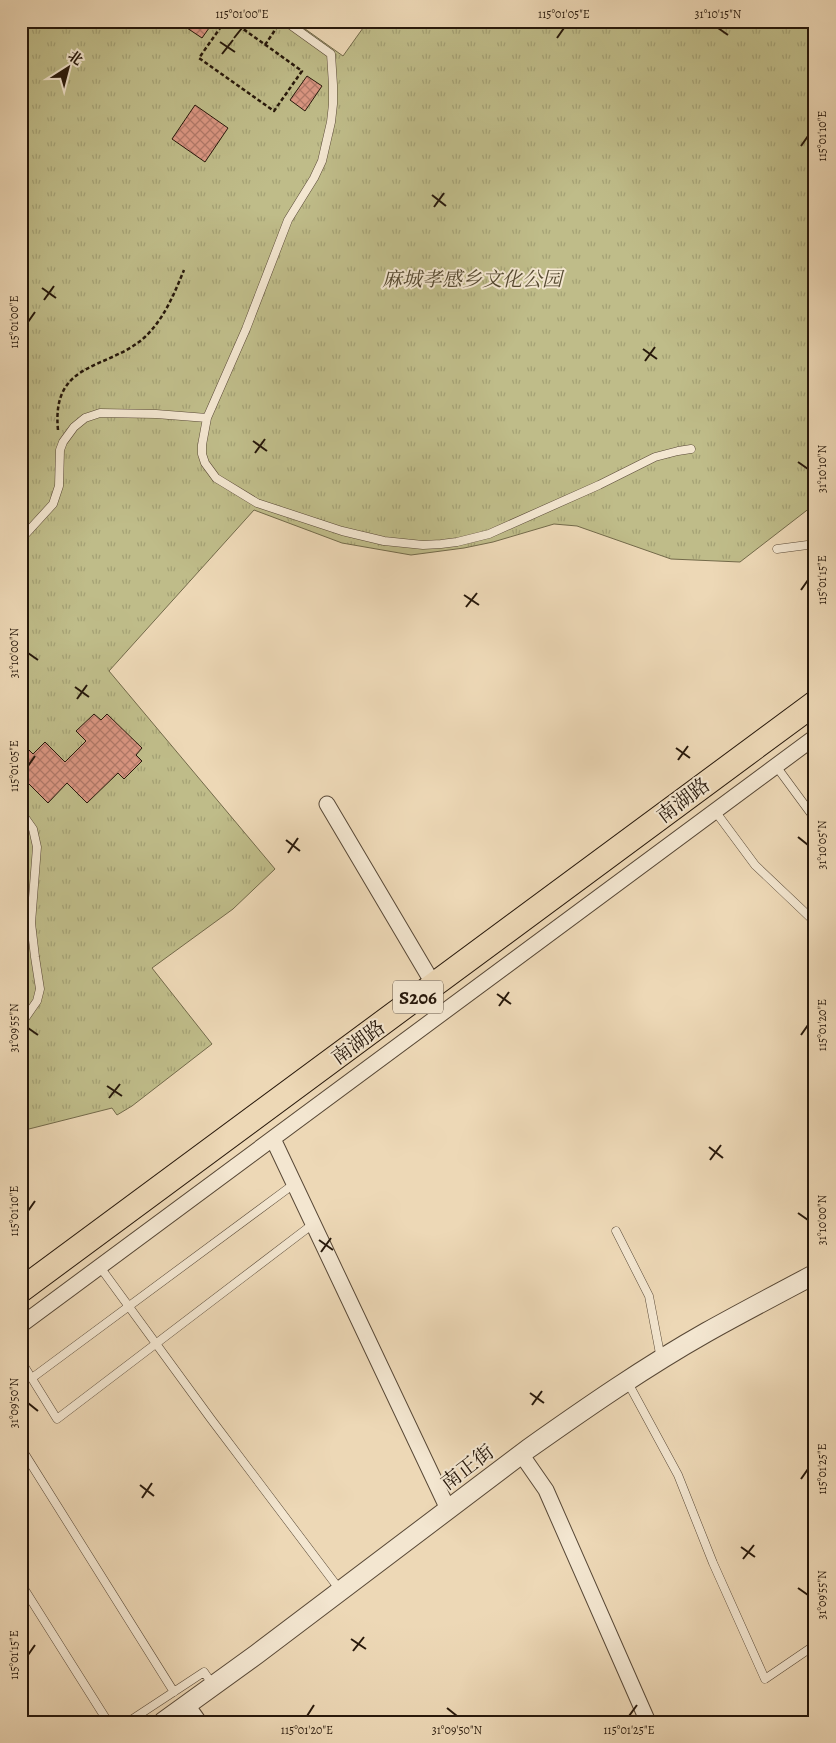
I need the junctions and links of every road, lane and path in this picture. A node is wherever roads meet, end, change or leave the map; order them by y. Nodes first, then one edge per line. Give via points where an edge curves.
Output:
1 (225, 21) edge
2 (232, 21) edge
3 (283, 21) edge
4 (265, 45) junction
5 (184, 270) dead end
6 (207, 418) junction
7 (691, 449) dead end
8 (60, 450) junction
9 (21, 539) edge
10 (815, 544) edge
11 (777, 549) dead end
12 (815, 703) edge
13 (815, 721) edge
14 (815, 737) edge
15 (776, 766) junction
16 (327, 804) dead end
17 (715, 811) junction
18 (21, 812) edge
19 (815, 819) edge
20 (815, 922) edge
21 (434, 985) junction
22 (21, 1024) edge
23 (273, 1139) junction
24 (294, 1184) junction
25 (313, 1224) junction
26 (616, 1230) dead end
27 (100, 1267) junction
28 (815, 1274) edge
29 (21, 1290) edge
30 (128, 1306) junction
31 (21, 1309) edge
32 (21, 1325) edge
33 (156, 1344) junction
34 (661, 1360) junction
35 (21, 1361) edge
36 (32, 1378) junction
37 (627, 1381) junction
38 (21, 1448) edge
39 (521, 1454) junction
40 (448, 1509) junction
41 (22, 1587) edge
42 (340, 1591) junction
43 (815, 1645) edge
44 (180, 1698) junction
45 (21, 1713) edge
46 (27, 1722) edge
47 (108, 1722) edge
48 (128, 1722) edge
49 (163, 1722) edge
50 (199, 1722) edge
51 (648, 1722) edge

1 - 4 path via 199,58 274,111 302,71
2 - 4 path
3 - 4 path
3 - 6 lane via 331,54 332,104 325,151 314,178 288,220
5 - 8 path via 172,301 145,336 135,345 75,376 66,385 57,419
6 - 7 lane via 202,454 210,471 223,484 257,503 363,537 405,544 449,543 489,534 655,457
6 - 8 lane via 100,413 85,418 74,427
8 - 9 lane via 59,486 54,504
10 - 11 lane
12 - 21 main road, 南湖路 / S206
13 - 31 main road, 南湖路 / S206
14 - 15 street
15 - 17 street
15 - 19 lane
16 - 21 street
17 - 20 lane via 755,865
17 - 23 street
18 - 22 lane via 32,829 37,847 32,923 40,989 37,1001
21 - 29 main road, 南湖路 / S206
23 - 24 street
23 - 27 street
24 - 25 street
24 - 30 lane
25 - 33 lane
25 - 40 street
26 - 34 lane via 649,1296
27 - 30 lane
27 - 32 street
28 - 34 street, 南正街 via 706,1332
30 - 33 lane
30 - 36 lane
33 - 36 lane via 57,1419
33 - 42 lane
34 - 37 street, 南正街
35 - 36 lane
37 - 39 street, 南正街
37 - 43 lane via 678,1475 765,1679
38 - 44 lane
39 - 40 street, 南正街
39 - 51 street via 546,1490
40 - 42 street, 南正街
41 - 47 lane
42 - 44 street, 南正街 via 213,1686
44 - 48 lane
44 - 49 street, 南正街
44 - 50 street
45 - 46 lane

